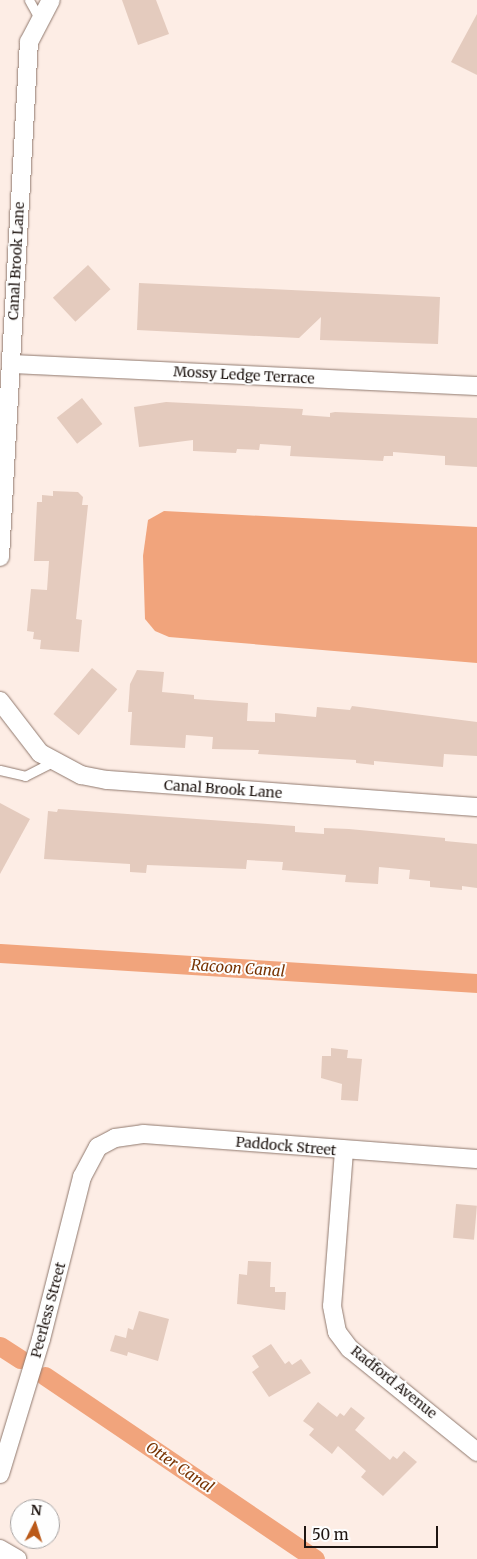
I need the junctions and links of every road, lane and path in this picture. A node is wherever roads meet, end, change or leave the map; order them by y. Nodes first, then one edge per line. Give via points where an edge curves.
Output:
1 (29, 0) edge
2 (51, 0) edge
3 (39, 18) junction
4 (11, 364) junction
5 (477, 386) edge
6 (0, 557) edge
7 (1, 706) edge
8 (52, 762) junction
9 (0, 770) edge
10 (477, 807) edge
11 (98, 1147) joint
12 (344, 1151) junction
13 (477, 1159) edge
14 (477, 1452) edge
15 (0, 1474) edge
16 (0, 1550) edge
17 (17, 1559) edge

1 - 3 lane
2 - 3 street, Canal Brook Lane
3 - 4 street, Canal Brook Lane via 29,42
4 - 5 street, Mossy Ledge Terrace
4 - 6 street, Canal Brook Lane
7 - 8 street, Canal Brook Lane via 23,734
8 - 9 lane via 25,776
8 - 10 street, Canal Brook Lane via 81,775 108,780
11 - 12 street, Paddock Street via 115,1138 143,1134
11 - 15 street, Peerless Street via 82,1177 41,1339
12 - 13 street, Paddock Street
12 - 14 street, Radford Avenue via 332,1306 337,1332 350,1349
16 - 17 street

